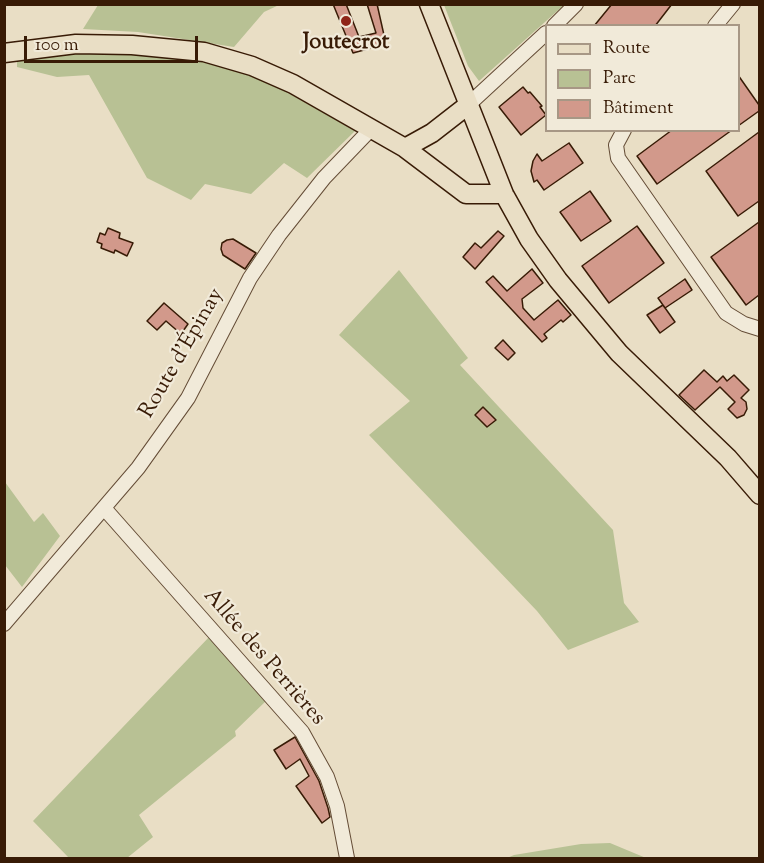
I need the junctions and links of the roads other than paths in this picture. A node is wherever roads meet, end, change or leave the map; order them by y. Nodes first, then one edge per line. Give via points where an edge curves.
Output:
1 (429, 4) edge
2 (576, 4) edge
3 (733, 4) edge
4 (556, 24) edge
5 (717, 24) edge
6 (545, 34) edge
7 (4, 53) edge
8 (468, 105) junction
9 (371, 129) junction
10 (623, 132) edge
11 (405, 148) junction
12 (504, 194) junction
13 (759, 330) edge
14 (759, 495) edge
15 (104, 508) junction
16 (4, 624) edge
17 (347, 858) edge

1 - 8 main road
2 - 4 street
3 - 5 street
6 - 8 street
7 - 9 main road via 76,44 204,52 252,66 293,84
8 - 11 main road via 432,134
8 - 12 main road
9 - 11 main road
9 - 15 street, Route d'Épinay via 324,178 279,235 250,278 188,398
10 - 13 street via 616,145 618,158 726,313
11 - 12 main road via 466,194
12 - 14 main road via 529,238 590,321 728,458
15 - 16 street, Route d'Épinay
15 - 17 street, Allée des Perrières via 302,732 327,777

